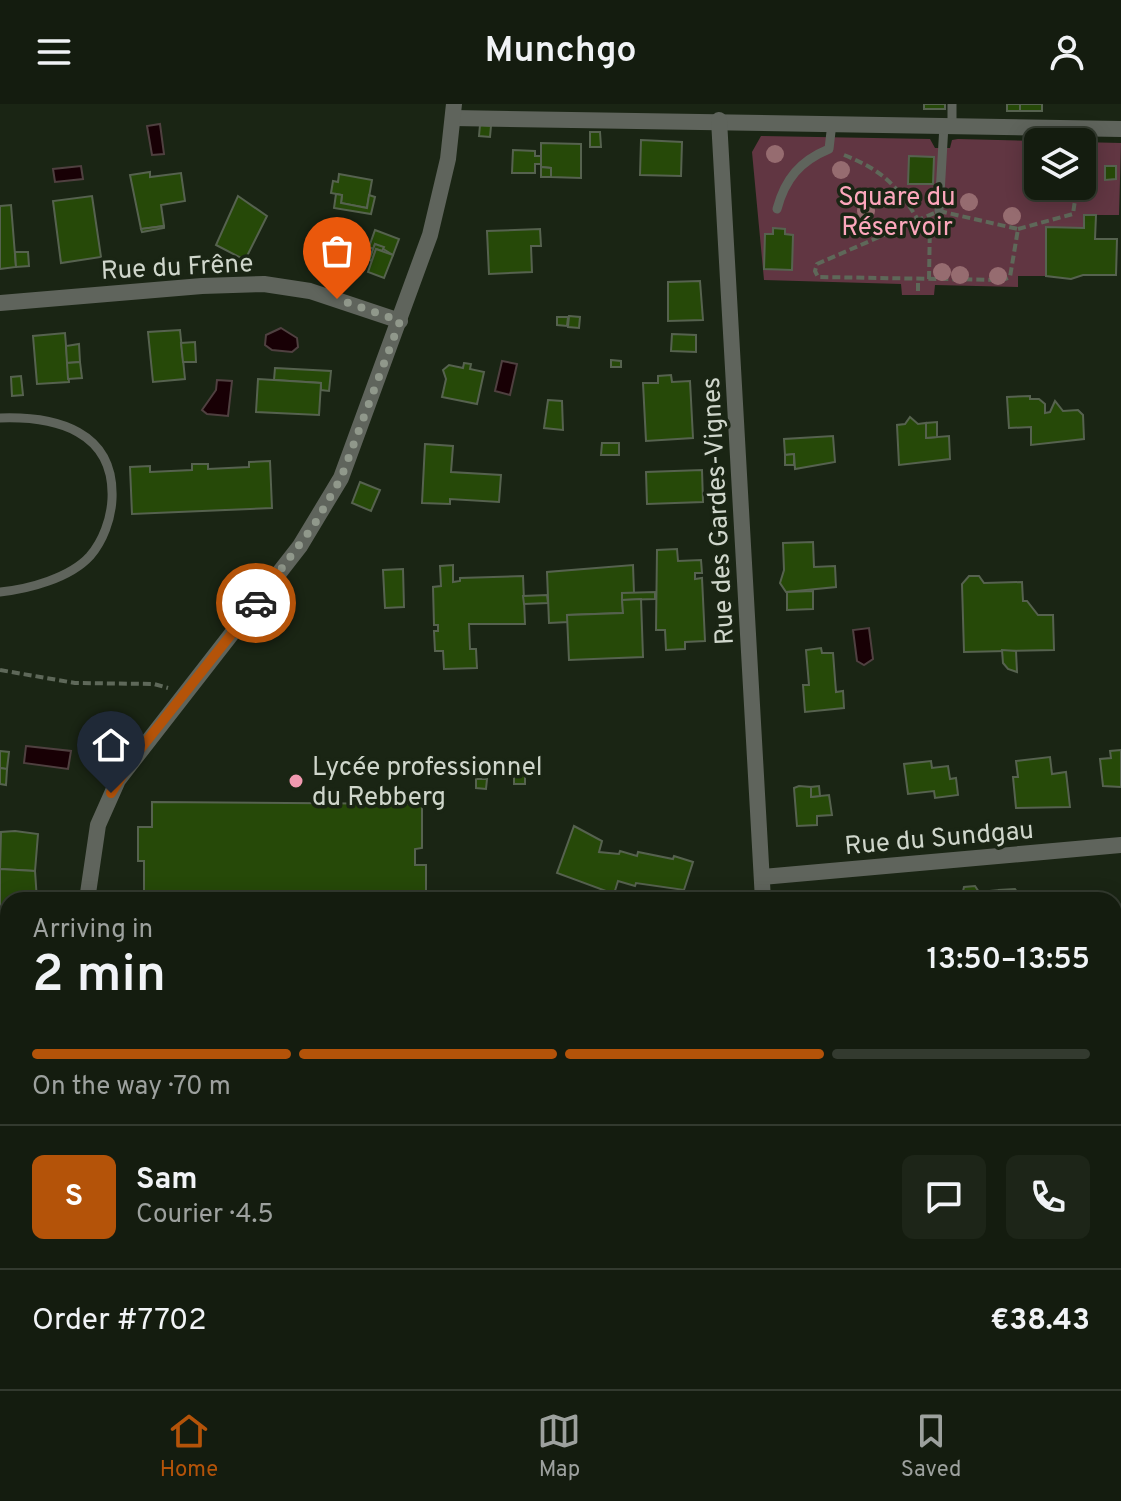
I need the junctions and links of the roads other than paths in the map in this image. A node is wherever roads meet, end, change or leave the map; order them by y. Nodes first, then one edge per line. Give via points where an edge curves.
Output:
1 (952, 104) edge
2 (454, 111) edge
3 (719, 120) junction
4 (832, 123) junction
5 (948, 125) junction
6 (1121, 129) edge
7 (777, 209) dead end
8 (935, 213) road end
9 (0, 303) edge
10 (400, 321) junction
11 (0, 418) edge
12 (0, 592) edge
13 (1121, 845) edge
14 (762, 877) junction
15 (88, 892) edge
16 (763, 892) edge

1 - 5 lane
2 - 3 street
2 - 10 street via 437,210
3 - 4 street
3 - 14 street, Rue des Gardes-Vignes
4 - 5 street
4 - 7 lane via 829,149 796,168
5 - 6 street
5 - 8 lane
9 - 10 street, Rue du Frêne via 264,284 310,291
10 - 15 street via 350,456 314,525 111,793 94,842
11 - 12 lane via 33,417 74,430 92,442 112,479 110,519 91,555 46,581
13 - 14 street, Rue du Sundgau
14 - 16 street, Rue des Gardes-Vignes

